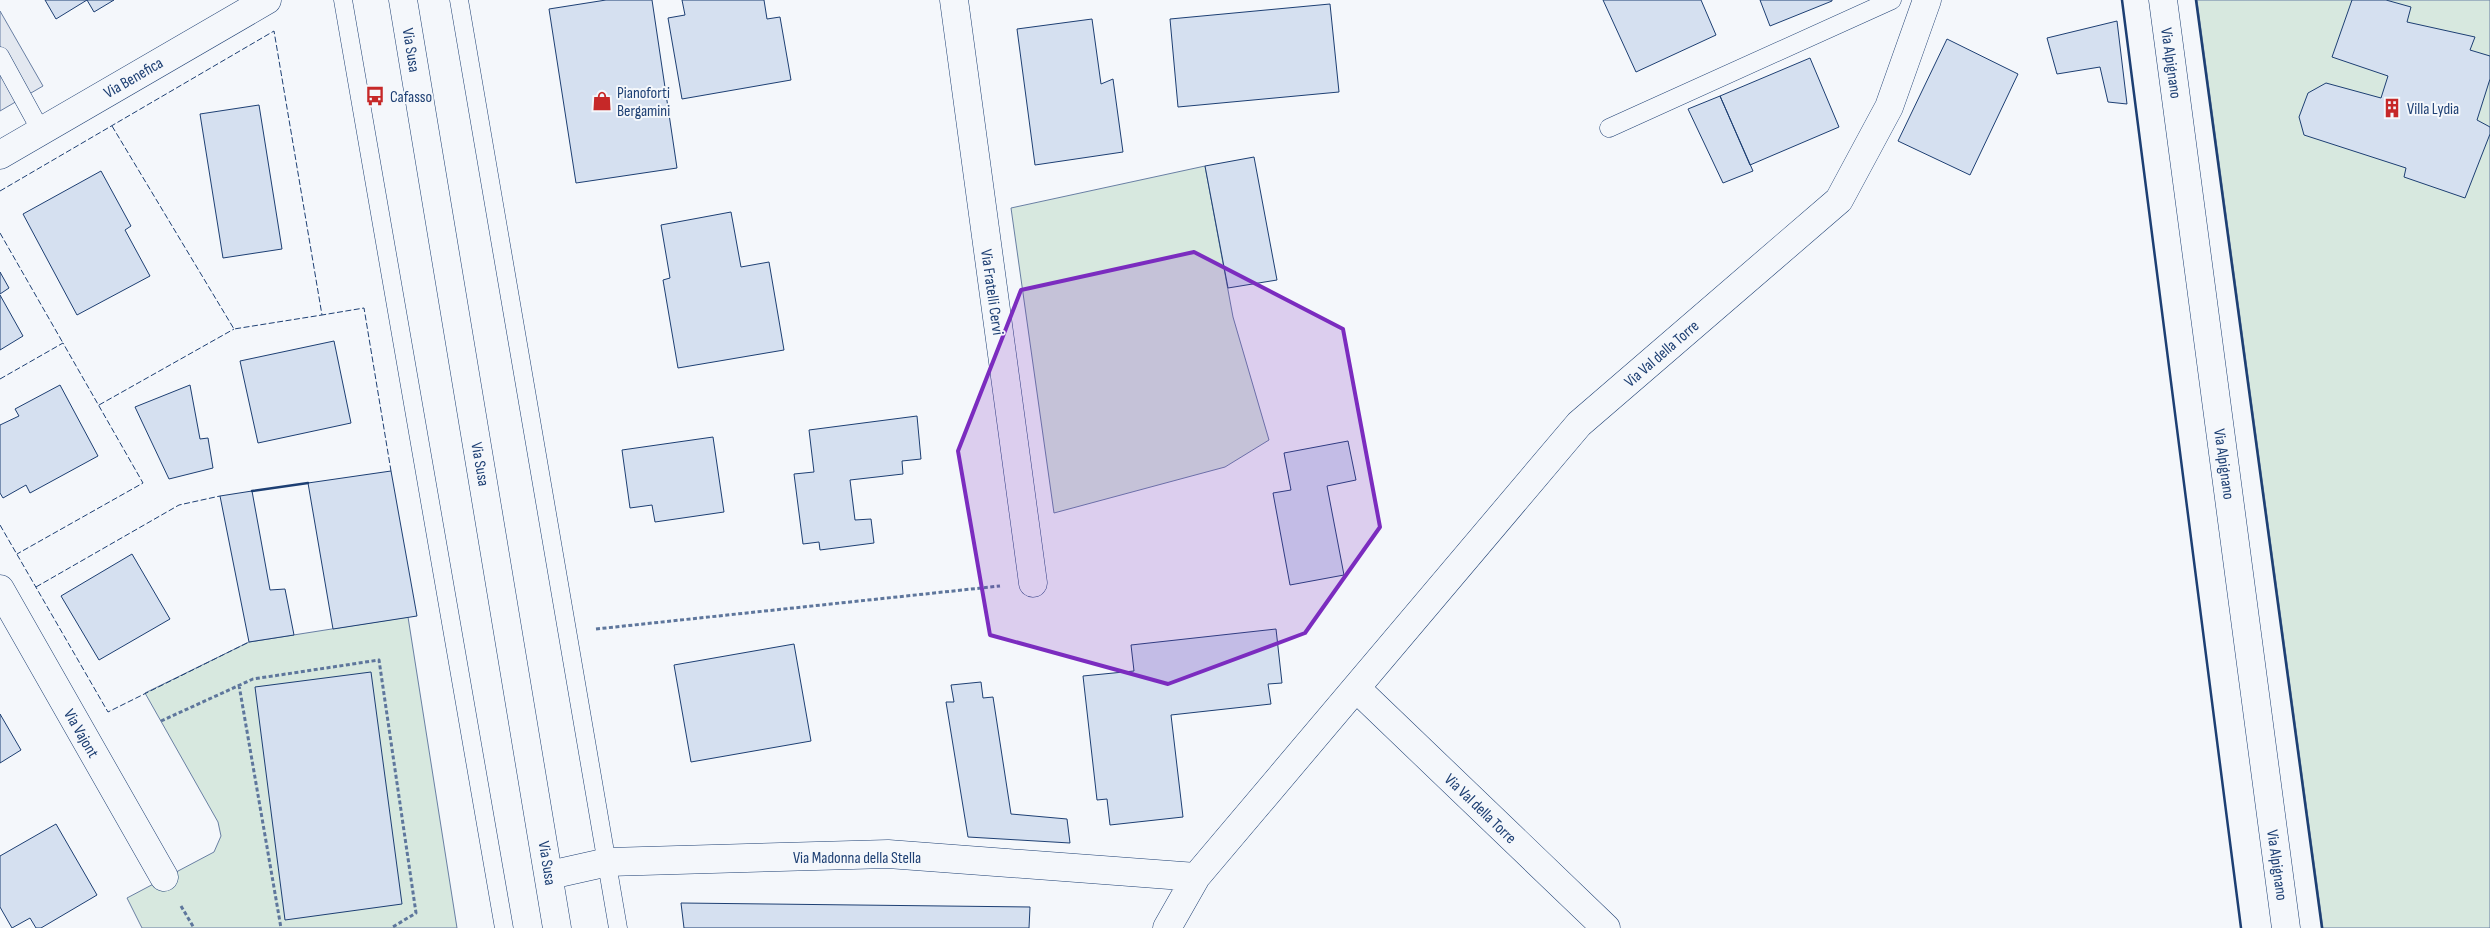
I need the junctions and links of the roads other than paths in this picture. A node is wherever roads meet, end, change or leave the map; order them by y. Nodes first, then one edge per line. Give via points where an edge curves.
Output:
1 (266, 0) edge
2 (344, 0) edge
3 (403, 0) edge
4 (459, 0) edge
5 (954, 0) edge
6 (1892, 0) edge
7 (1927, 0) edge
8 (2163, 0) edge
9 (0, 56) edge
10 (1610, 128) dead end
11 (41, 131) junction
12 (0, 155) edge
13 (1033, 583) road end
14 (0, 589) edge
15 (1356, 688) junction
16 (608, 862) junction
17 (550, 875) junction
18 (164, 877) dead end
19 (1196, 877) junction
20 (504, 928) edge
21 (557, 928) edge
22 (618, 928) edge
23 (1167, 928) edge
24 (1606, 928) edge
25 (2286, 928) edge

1 - 11 street, Via Benefica
2 - 20 lane
3 - 17 street, Via Susa
4 - 16 lane
5 - 13 street, Via Fratelli Cervi
6 - 10 lane
7 - 15 street, Via Val della Torre via 1889,106 1839,200 1579,424
8 - 25 street, Via Alpignano
9 - 11 lane
11 - 12 street, Via Benefica
14 - 18 street, Via Vajont
15 - 19 street, Via Val della Torre
15 - 24 street, Via Val della Torre
16 - 17 street, Via Madonna della Stella
16 - 19 street, Via Madonna della Stella via 888,854
16 - 22 lane
17 - 21 street, Via Susa
19 - 23 street, Via Val della Torre

